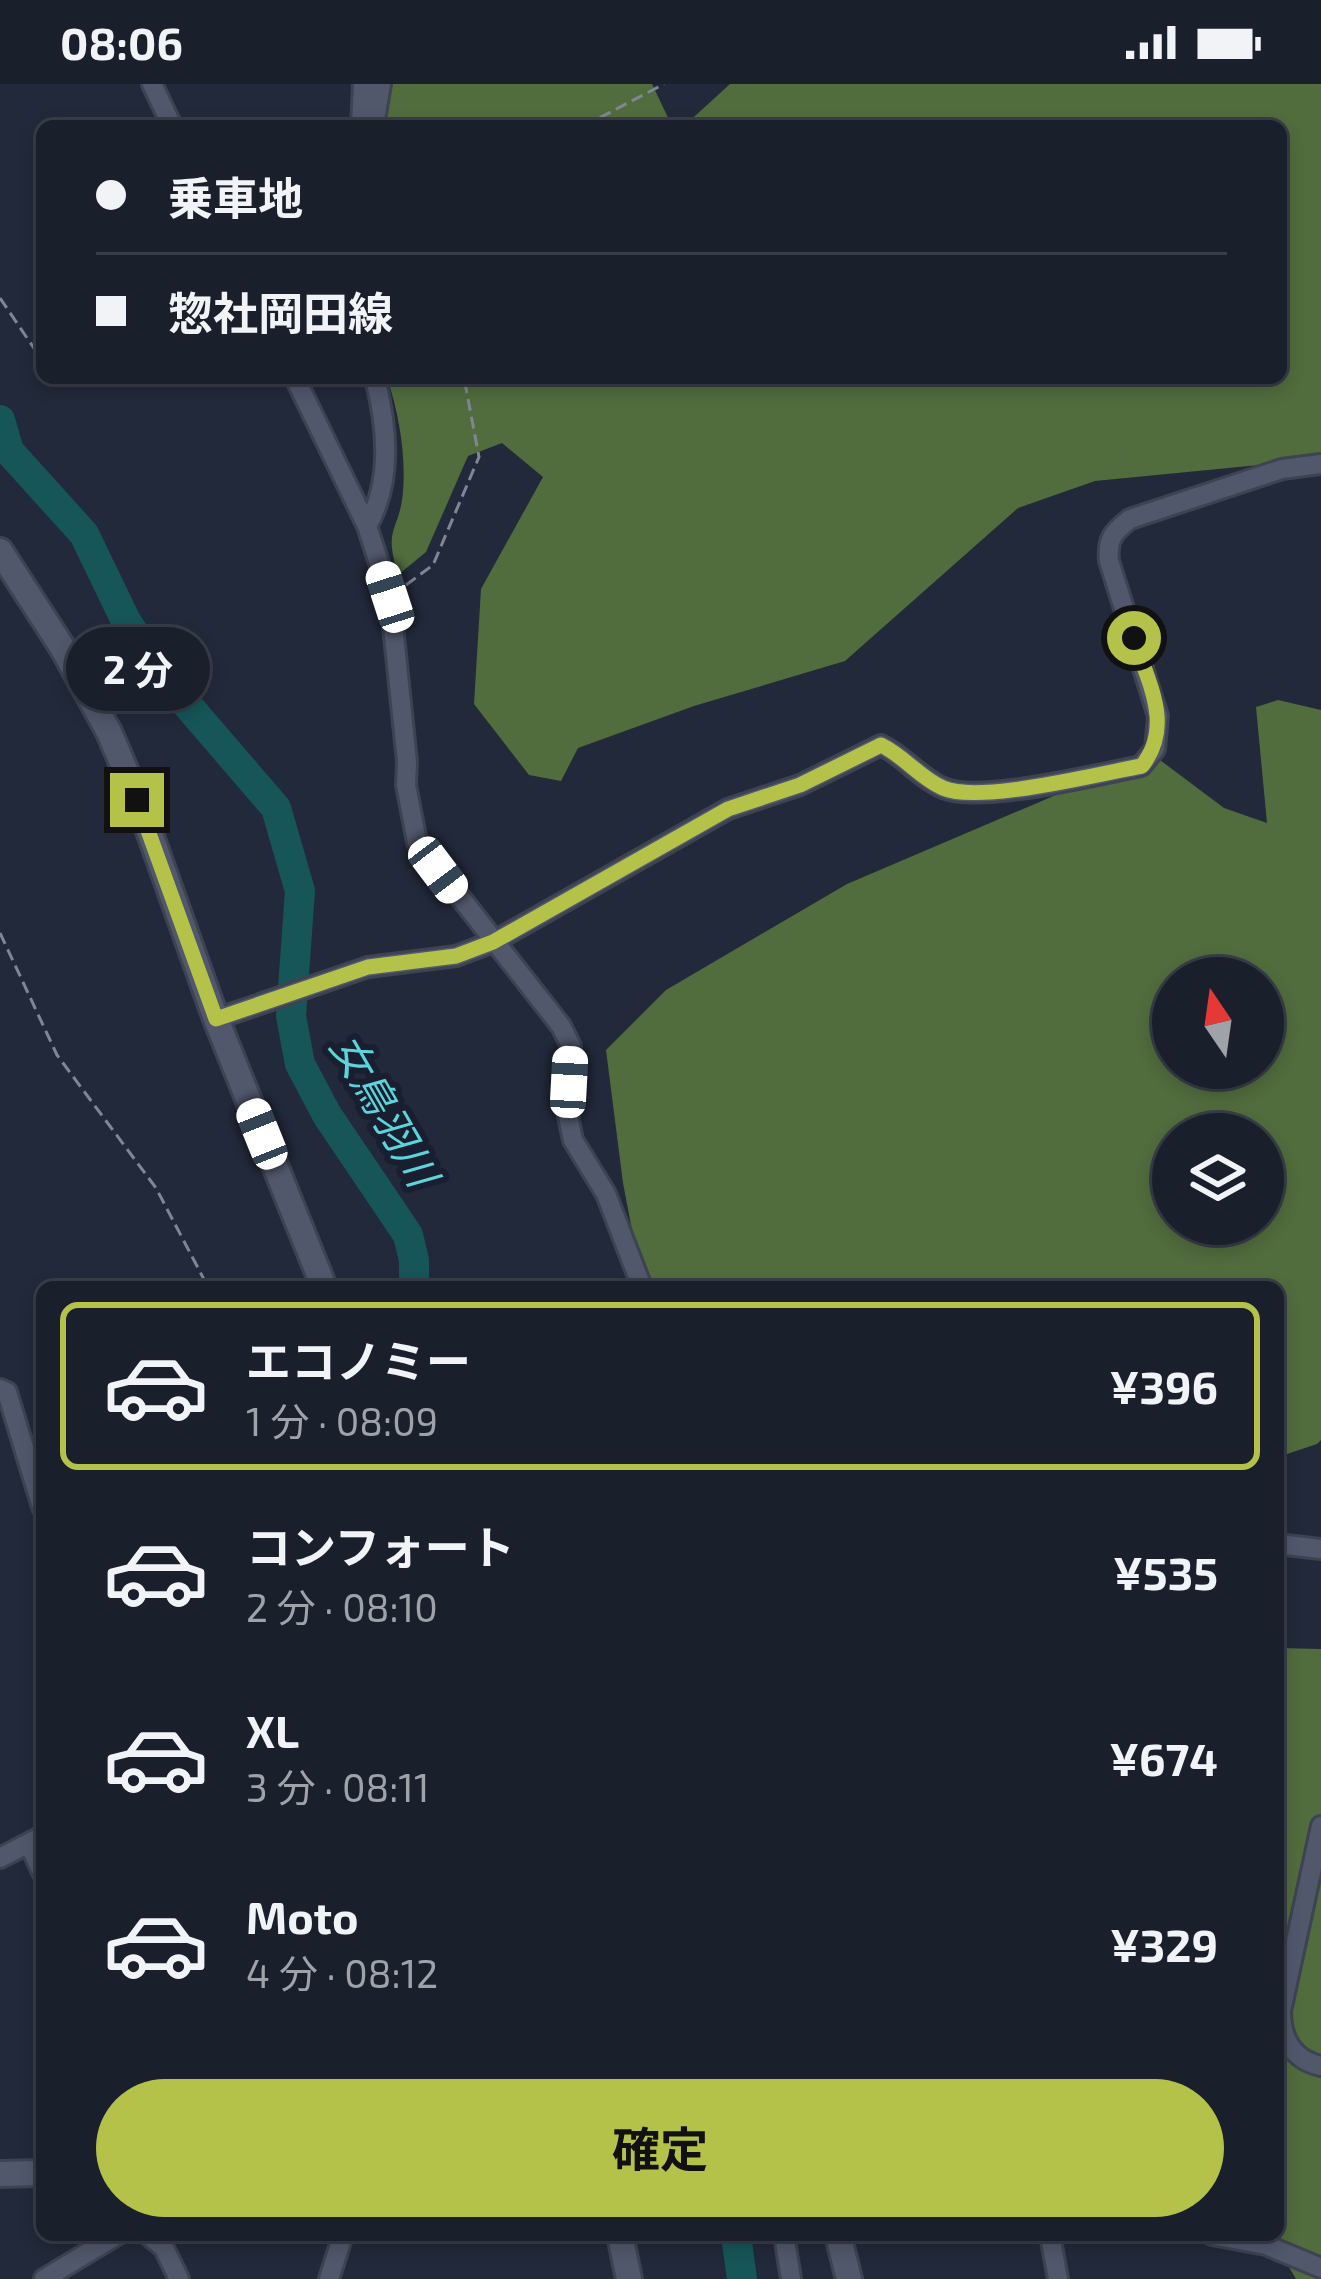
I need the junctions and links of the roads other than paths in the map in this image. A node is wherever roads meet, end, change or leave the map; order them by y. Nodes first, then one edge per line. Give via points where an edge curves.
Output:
1 (152, 84) edge
2 (363, 84) edge
3 (381, 84) edge
4 (169, 120) edge
5 (361, 120) edge
6 (368, 120) edge
7 (298, 384) edge
8 (376, 384) edge
9 (1321, 464) edge
10 (367, 526) junction
11 (0, 550) edge
12 (493, 942) junction
13 (224, 1016) junction
14 (322, 1281) edge
15 (640, 1281) edge
16 (0, 1389) edge
17 (36, 1421) edge
18 (20, 1426) junction
19 (36, 1485) edge
20 (1284, 1545) edge
21 (1321, 1550) edge
22 (1321, 1826) edge
23 (36, 1840) edge
24 (0, 1858) edge
25 (1284, 1997) edge
26 (1284, 2031) edge
27 (1321, 2066) edge
28 (36, 2173) edge
29 (0, 2174) edge
30 (107, 2241) edge
31 (155, 2241) edge
32 (341, 2241) edge
33 (621, 2241) edge
34 (785, 2241) edge
35 (840, 2241) edge
36 (1051, 2241) edge
37 (1244, 2241) edge
38 (1321, 2268) edge
39 (44, 2279) edge
40 (179, 2279) edge
41 (328, 2279) edge
42 (629, 2279) edge
43 (791, 2279) edge
44 (849, 2279) edge
45 (1058, 2279) edge

1 - 4 street
2 - 5 street
3 - 6 street
7 - 10 street
8 - 10 street via 386,440 378,507
9 - 12 street via 1239,483 1113,532 1109,561 1158,716 1155,749 1142,766 978,794 937,786 881,745 728,809
10 - 12 street via 390,597 417,842
11 - 13 main road via 109,732
12 - 13 street via 456,956 368,967
12 - 15 street via 571,1046 573,1140 605,1193
13 - 14 main road
16 - 18 street
17 - 18 street
18 - 19 street
20 - 21 street
22 - 25 street
23 - 24 street
26 - 27 street via 1305,2062
28 - 29 main road
30 - 39 street
31 - 40 street
32 - 41 street
33 - 42 main road
34 - 43 street
35 - 44 main road
36 - 45 street
37 - 38 street

